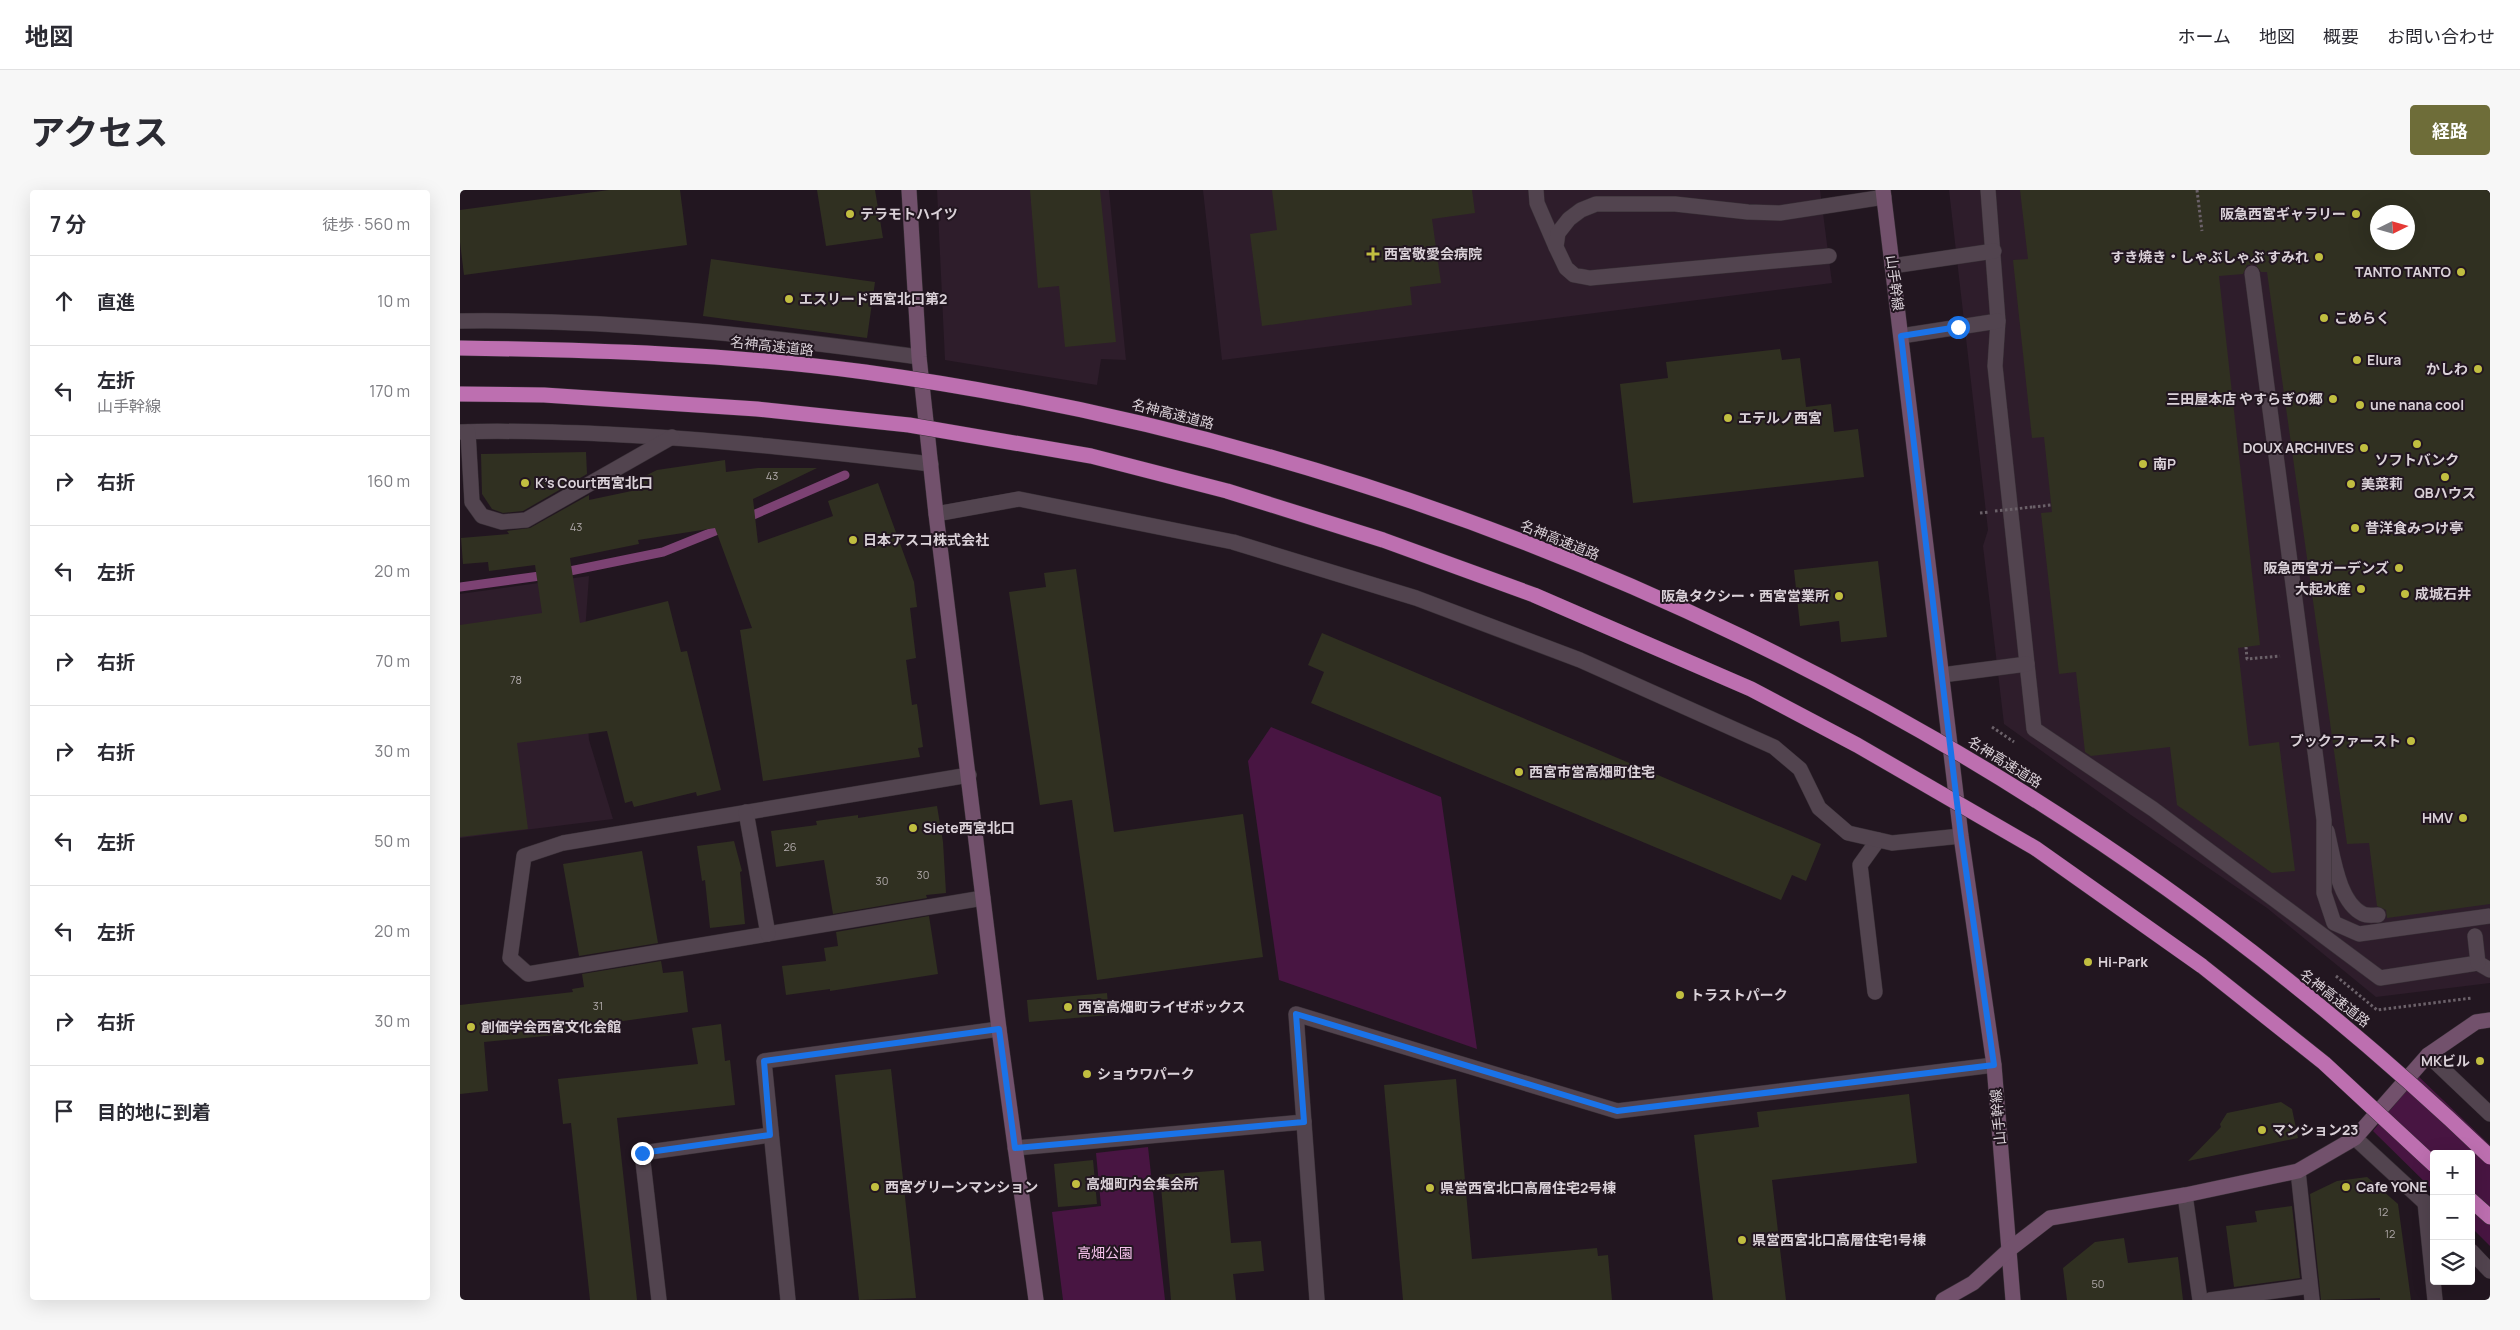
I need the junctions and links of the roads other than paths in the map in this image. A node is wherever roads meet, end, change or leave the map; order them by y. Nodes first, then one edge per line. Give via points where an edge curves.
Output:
1 (909, 190) edge
2 (1536, 190) edge
3 (1988, 190) edge
4 (1884, 194) edge
5 (1556, 247) junction
6 (1994, 251) junction
7 (1829, 256) dead end
8 (1892, 266) junction
9 (2252, 273) dead end
10 (460, 321) edge
11 (1998, 321) junction
12 (1901, 336) junction
13 (460, 348) edge
14 (919, 357) junction
15 (460, 394) edge
16 (464, 432) edge
17 (672, 437) junction
18 (931, 464) junction
19 (936, 514) junction
20 (2027, 664) junction
21 (1942, 675) junction
22 (969, 775) junction
23 (746, 812) junction
24 (2324, 820) junction
25 (1961, 836) junction
26 (1878, 840) junction
27 (983, 898) junction
28 (2378, 915) dead end
29 (2490, 916) edge
30 (768, 934) junction
31 (2475, 936) dead end
32 (2484, 966) edge
33 (1875, 992) dead end
34 (2490, 1020) edge
35 (999, 1029) junction
36 (2428, 1055) junction
37 (1994, 1065) junction
38 (2490, 1114) edge
39 (1304, 1122) junction
40 (770, 1135) junction
41 (2355, 1138) junction
42 (1015, 1148) junction
43 (2490, 1157) edge
44 (2430, 1161) edge
45 (2298, 1171) junction
46 (2185, 1195) junction
47 (2475, 1204) edge
48 (2429, 1207) edge
49 (2490, 1217) edge
50 (2010, 1249) junction
51 (2475, 1255) edge
52 (2490, 1271) edge
53 (2311, 1293) edge
54 (659, 1300) edge
55 (788, 1300) edge
56 (1036, 1300) edge
57 (1318, 1300) edge
58 (1943, 1300) edge
59 (2014, 1300) edge
60 (2200, 1300) edge
61 (2210, 1300) edge
62 (2435, 1300) edge

1 - 14 street
2 - 5 street via 1537,203
3 - 6 street
4 - 5 street via 1780,213 1675,204 1596,204 1569,219 1558,233
4 - 8 street, 山手幹線
5 - 7 street via 1566,268 1590,278
6 - 8 street
6 - 11 street
8 - 12 street, 山手幹線
9 - 24 street, bridge
10 - 14 street via 521,320 693,330
11 - 12 street
11 - 20 street via 1995,366
12 - 21 street, 山手幹線
13 - 43 highway, 名神高速道路, bridge via 554,349 727,358 864,372 1102,413 1245,449 1396,496 1544,550 1766,647 1871,702 2051,809 2158,882 2361,1038
14 - 18 street
15 - 44 highway, bridge via 544,394 757,408 909,426 1091,456 1226,491 1346,528 1534,595 1751,689 1857,745 2035,848 2202,966 2301,1044
16 - 17 street
16 - 17 street via 472,502 482,516 502,522 526,520
17 - 18 street
18 - 19 street
19 - 22 street
19 - 26 street via 1019,498 1233,542 1416,598 1580,660 1774,747 1800,769 1819,808 1848,834
20 - 21 street
20 - 32 street via 2034,729 2153,809 2380,978
21 - 25 street, 山手幹線
22 - 23 street
22 - 27 street
23 - 30 street
23 - 30 street via 563,843 524,856 510,958 528,974
24 - 28 street, bridge via 2341,890 2364,915
24 - 29 street, bridge via 2324,893 2334,923 2359,934
25 - 26 street via 1892,843
25 - 37 street, 山手幹線
26 - 33 street via 1860,865
27 - 30 street
27 - 35 street
31 - 32 street
34 - 36 street via 2476,1022
35 - 40 street via 764,1061
35 - 42 street
36 - 38 street
36 - 41 street
37 - 39 street via 1617,1111 1296,1014
37 - 50 street, 山手幹線
39 - 42 street
39 - 57 street
40 - 54 street via 642,1153
40 - 55 street
41 - 45 street
41 - 48 street
42 - 56 street
45 - 46 street
45 - 53 street
46 - 50 street via 2050,1218
46 - 60 street
47 - 49 highway
48 - 62 street
50 - 58 street via 1973,1283
50 - 59 street, 山手幹線
51 - 52 street
53 - 61 street

